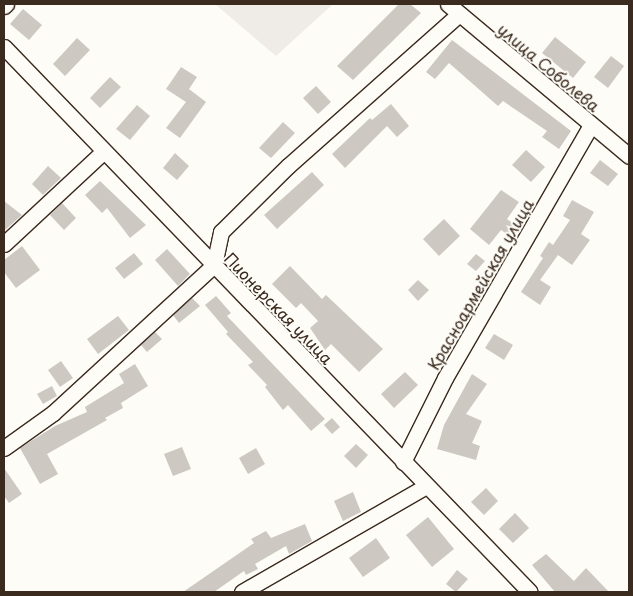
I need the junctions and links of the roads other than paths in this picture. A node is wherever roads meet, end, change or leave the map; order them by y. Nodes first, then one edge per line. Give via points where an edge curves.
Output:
1 (448, 4) edge
2 (459, 14) junction
3 (4, 47) edge
4 (591, 125) junction
5 (103, 152) junction
6 (629, 156) edge
7 (4, 244) edge
8 (214, 265) junction
9 (4, 448) edge
10 (403, 462) junction
11 (426, 486) junction
12 (242, 592) edge
13 (530, 592) edge

1 - 2 street, улица Соболева
2 - 4 street, улица Соболева
2 - 8 street via 288,166 221,232
3 - 5 street, Пионерская улица
4 - 6 street, улица Соболева
4 - 10 street, Красноармейская улица via 446,378
5 - 7 street
5 - 8 street, Пионерская улица
8 - 9 street via 53,414
8 - 10 street, Пионерская улица
10 - 11 street, Пионерская улица
11 - 12 street
11 - 13 street, Пионерская улица

